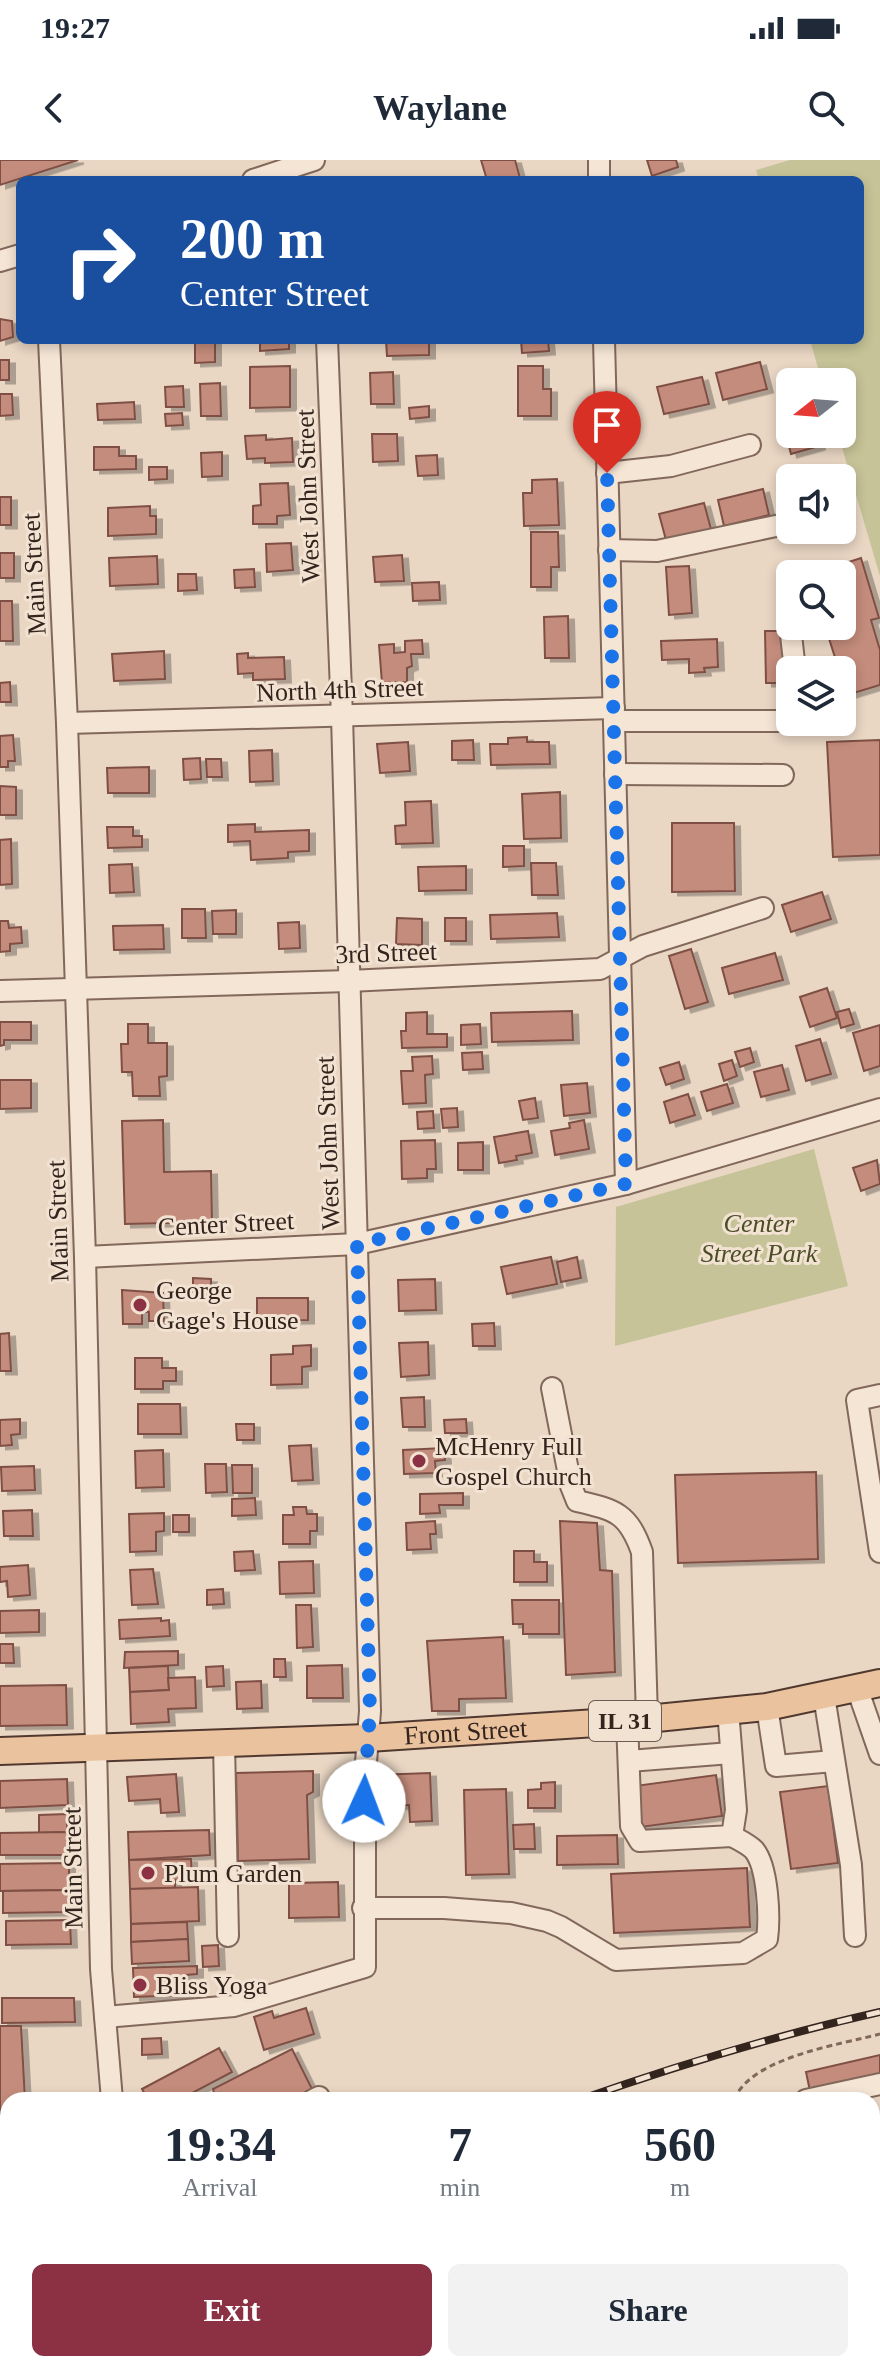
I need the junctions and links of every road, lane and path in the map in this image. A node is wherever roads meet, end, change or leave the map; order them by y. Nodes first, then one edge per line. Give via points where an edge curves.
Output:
1 (317, 160) edge
2 (266, 176) edge
3 (49, 344) edge
4 (327, 344) edge
5 (604, 344) edge
6 (750, 445) dead end
7 (607, 473) junction
8 (776, 526) edge
9 (609, 550) junction
10 (614, 714) junction
11 (342, 716) junction
12 (776, 720) edge
13 (67, 723) junction
14 (615, 774) junction
15 (783, 775) dead end
16 (763, 908) dead end
17 (620, 958) junction
18 (349, 981) junction
19 (76, 989) junction
20 (0, 991) edge
21 (880, 1109) edge
22 (626, 1184) junction
23 (357, 1244) junction
24 (85, 1257) junction
25 (552, 1388) dead end
26 (880, 1395) edge
27 (877, 1512) edge
28 (880, 1552) edge
29 (868, 1686) edge
30 (824, 1696) junction
31 (767, 1707) junction
32 (728, 1710) junction
33 (637, 1720) junction
34 (368, 1738) junction
35 (224, 1743) junction
36 (96, 1748) junction
37 (0, 1751) edge
38 (731, 1753) junction
39 (880, 1754) edge
40 (629, 1761) junction
41 (834, 1761) junction
42 (732, 1836) junction
43 (363, 1908) junction
44 (228, 1936) dead end
45 (855, 1936) dead end
46 (105, 2017) junction
47 (880, 2034) edge
48 (880, 2084) edge
49 (111, 2092) edge
50 (737, 2092) edge
51 (843, 2092) edge

1 - 2 street
3 - 13 street, Main Street
4 - 11 street, West John Street
5 - 7 street
6 - 7 street via 671,466
7 - 9 street
8 - 9 street via 657,551
9 - 10 street
10 - 11 street, North 4th Street
10 - 12 street, North 4th Street
10 - 14 street
11 - 13 street, North 4th Street
11 - 18 street, West John Street
13 - 19 street, Main Street
14 - 15 street
14 - 17 street
16 - 17 street, 3rd Street
17 - 18 street, 3rd Street via 600,969
17 - 22 street
18 - 19 street, 3rd Street
18 - 23 street, West John Street
19 - 20 street, 3rd Street
19 - 24 street, Main Street
21 - 22 street, Center Street
22 - 23 street, Center Street
23 - 24 street, Center Street
23 - 34 street, West John Street
24 - 36 street, Main Street
25 - 33 street via 577,1501 612,1509 634,1530 642,1552
26 - 27 street via 857,1400
27 - 28 street
29 - 30 main road, Front Street / IL 31
29 - 39 street
30 - 31 main road, Front Street / IL 31
30 - 41 street
31 - 32 main road, Front Street / IL 31
31 - 41 street via 776,1766
32 - 33 main road, Front Street / IL 31
32 - 38 street
33 - 34 main road, Front Street / IL 31
33 - 40 street
34 - 35 main road, Front Street / IL 31
34 - 43 street, West John Street
35 - 36 main road, Front Street / IL 31
35 - 44 street
36 - 37 main road, Front Street / IL 31
36 - 46 street, Main Street
38 - 40 street
38 - 42 street via 736,1810
40 - 42 street via 631,1826 640,1841
41 - 45 street via 851,1865
42 - 43 street via 752,1847 762,1863 769,1926 767,1939 743,1953 616,1960 561,1927 511,1913
43 - 46 street, West John Street via 365,1967 234,2006
46 - 49 street, Main Street
47 - 50 path via 767,2067
48 - 51 street

